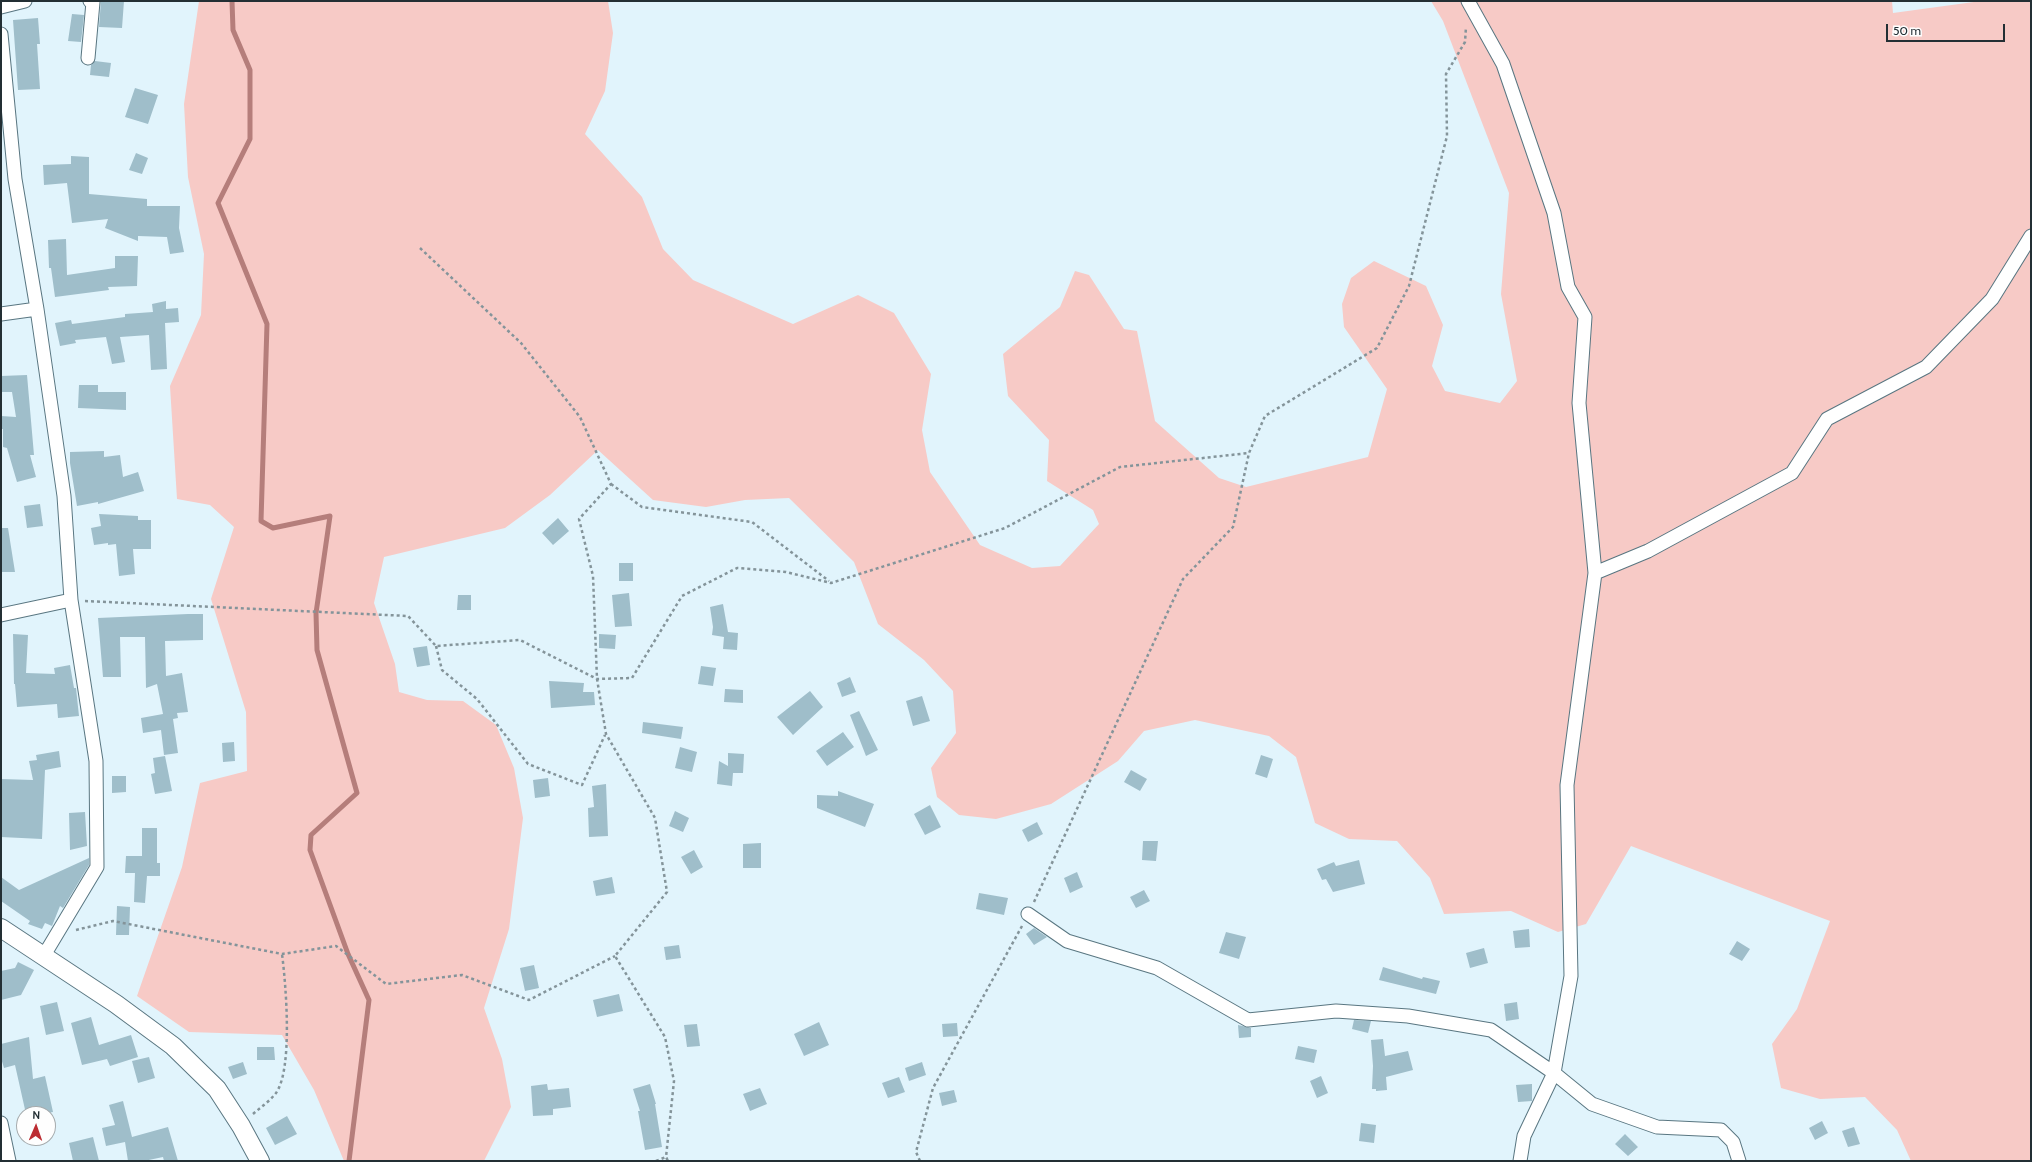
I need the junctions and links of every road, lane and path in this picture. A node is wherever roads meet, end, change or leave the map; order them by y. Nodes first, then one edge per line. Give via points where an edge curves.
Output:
1 (25, 1) edge
2 (90, 1) edge
3 (1468, 1) edge
4 (1, 7) edge
5 (1466, 22) dead end
6 (1, 34) edge
7 (88, 58) dead end
8 (2031, 236) edge
9 (420, 248) dead end
10 (37, 308) junction
11 (1, 314) edge
12 (1249, 453) junction
13 (611, 484) junction
14 (1595, 573) junction
15 (830, 583) junction
16 (71, 600) junction
17 (1, 615) edge
18 (436, 646) junction
19 (597, 679) junction
20 (606, 734) junction
21 (1028, 914) junction
22 (1, 928) edge
23 (56, 934) junction
24 (282, 954) junction
25 (43, 956) junction
26 (615, 956) junction
27 (1554, 1073) junction
28 (1, 1123) edge
29 (241, 1126) junction
30 (3, 1138) edge
31 (666, 1157) junction
32 (8, 1161) edge
33 (260, 1161) edge
34 (656, 1161) edge
35 (668, 1161) edge
36 (920, 1161) edge
37 (1520, 1161) edge
38 (1739, 1161) edge

1 - 4 street
2 - 7 street via 93,2
3 - 14 street via 1503,64 1554,213 1568,287 1585,317 1579,403
5 - 12 path via 1465,42 1446,74 1447,136 1409,286 1377,348 1265,416
6 - 10 street via 15,179
8 - 14 street via 1992,298 1926,367 1826,419 1792,473 1648,551
9 - 13 path via 521,343 580,417
10 - 11 street
10 - 16 street via 64,496
12 - 15 path via 1120,467 1005,528
12 - 21 path via 1233,527 1183,579
13 - 15 path via 642,507 752,522
13 - 19 path via 579,519 593,576
14 - 27 street via 1567,785 1571,976
15 - 19 path via 786,572 737,568 682,596 632,678
16 - 17 street
16 - 18 path via 408,616
16 - 23 street via 96,762 97,867
18 - 19 path via 520,640
18 - 20 path via 442,670 477,699 528,764 582,785
19 - 20 path
20 - 26 path via 654,818 667,892
21 - 27 street via 1067,941 1157,968 1248,1020 1336,1011 1408,1016 1484,1028 1491,1030
21 - 36 path via 933,1088 916,1152
22 - 25 street
23 - 24 path via 113,921
23 - 25 street
24 - 26 path via 336,946 386,984 462,975 529,1000
24 - 29 path via 286,1069 276,1093
25 - 29 street via 116,1004 173,1046 217,1089
26 - 31 path via 665,1038 674,1081
27 - 37 street via 1524,1136
27 - 38 street via 1592,1104 1649,1124 1721,1130 1733,1142
28 - 30 street
29 - 33 street
30 - 32 street
31 - 34 path
31 - 35 path

